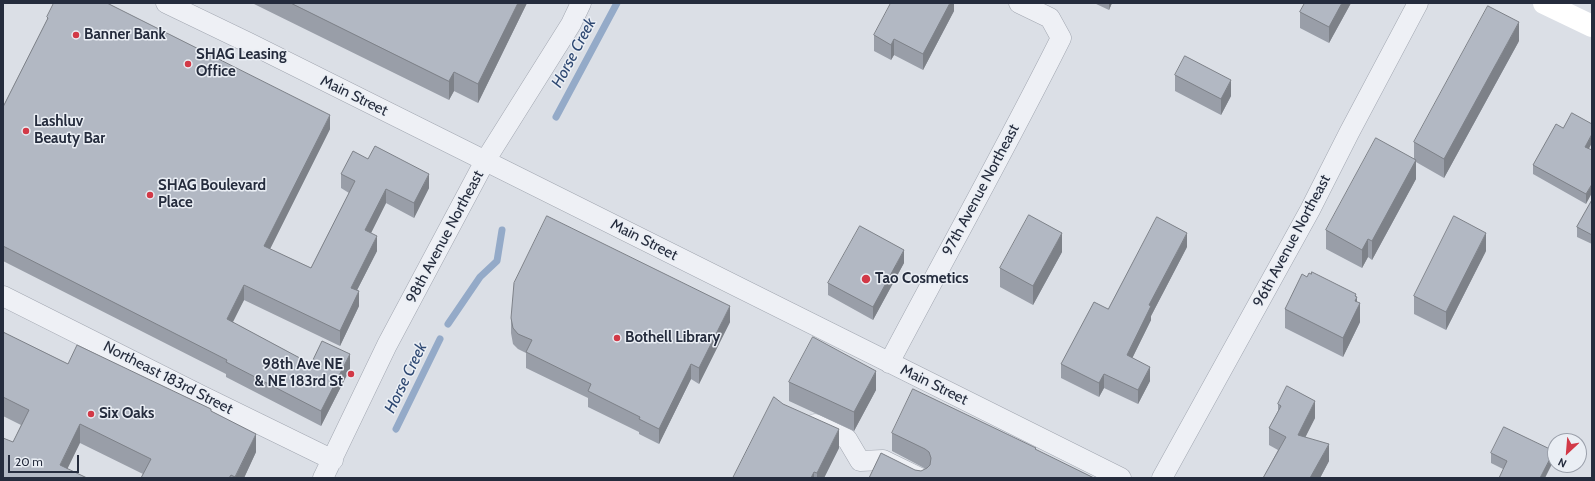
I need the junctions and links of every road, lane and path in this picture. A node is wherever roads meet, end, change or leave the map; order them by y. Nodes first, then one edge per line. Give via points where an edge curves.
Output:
1 (166, 3) edge
2 (581, 3) edge
3 (1019, 3) edge
4 (1418, 3) edge
5 (1547, 4) edge
6 (1592, 26) edge
7 (485, 161) junction
8 (3, 296) edge
9 (889, 363) junction
10 (801, 418) edge
11 (333, 460) junction
12 (323, 478) edge
13 (920, 478) edge
14 (1121, 478) edge
15 (1162, 478) edge

1 - 7 street, Main Street
2 - 7 street, 98th Avenue Northeast via 571,24
3 - 9 street, 97th Avenue Northeast via 1050,18 1061,38 1013,133
4 - 15 street, 96th Avenue Northeast via 1310,210
5 - 6 street
7 - 9 street, Main Street
7 - 11 street, 98th Avenue Northeast via 387,345
8 - 11 street, Northeast 183rd Street
9 - 14 street, Main Street
10 - 13 street via 847,439 860,461 882,460
11 - 12 street, 98th Avenue Northeast

